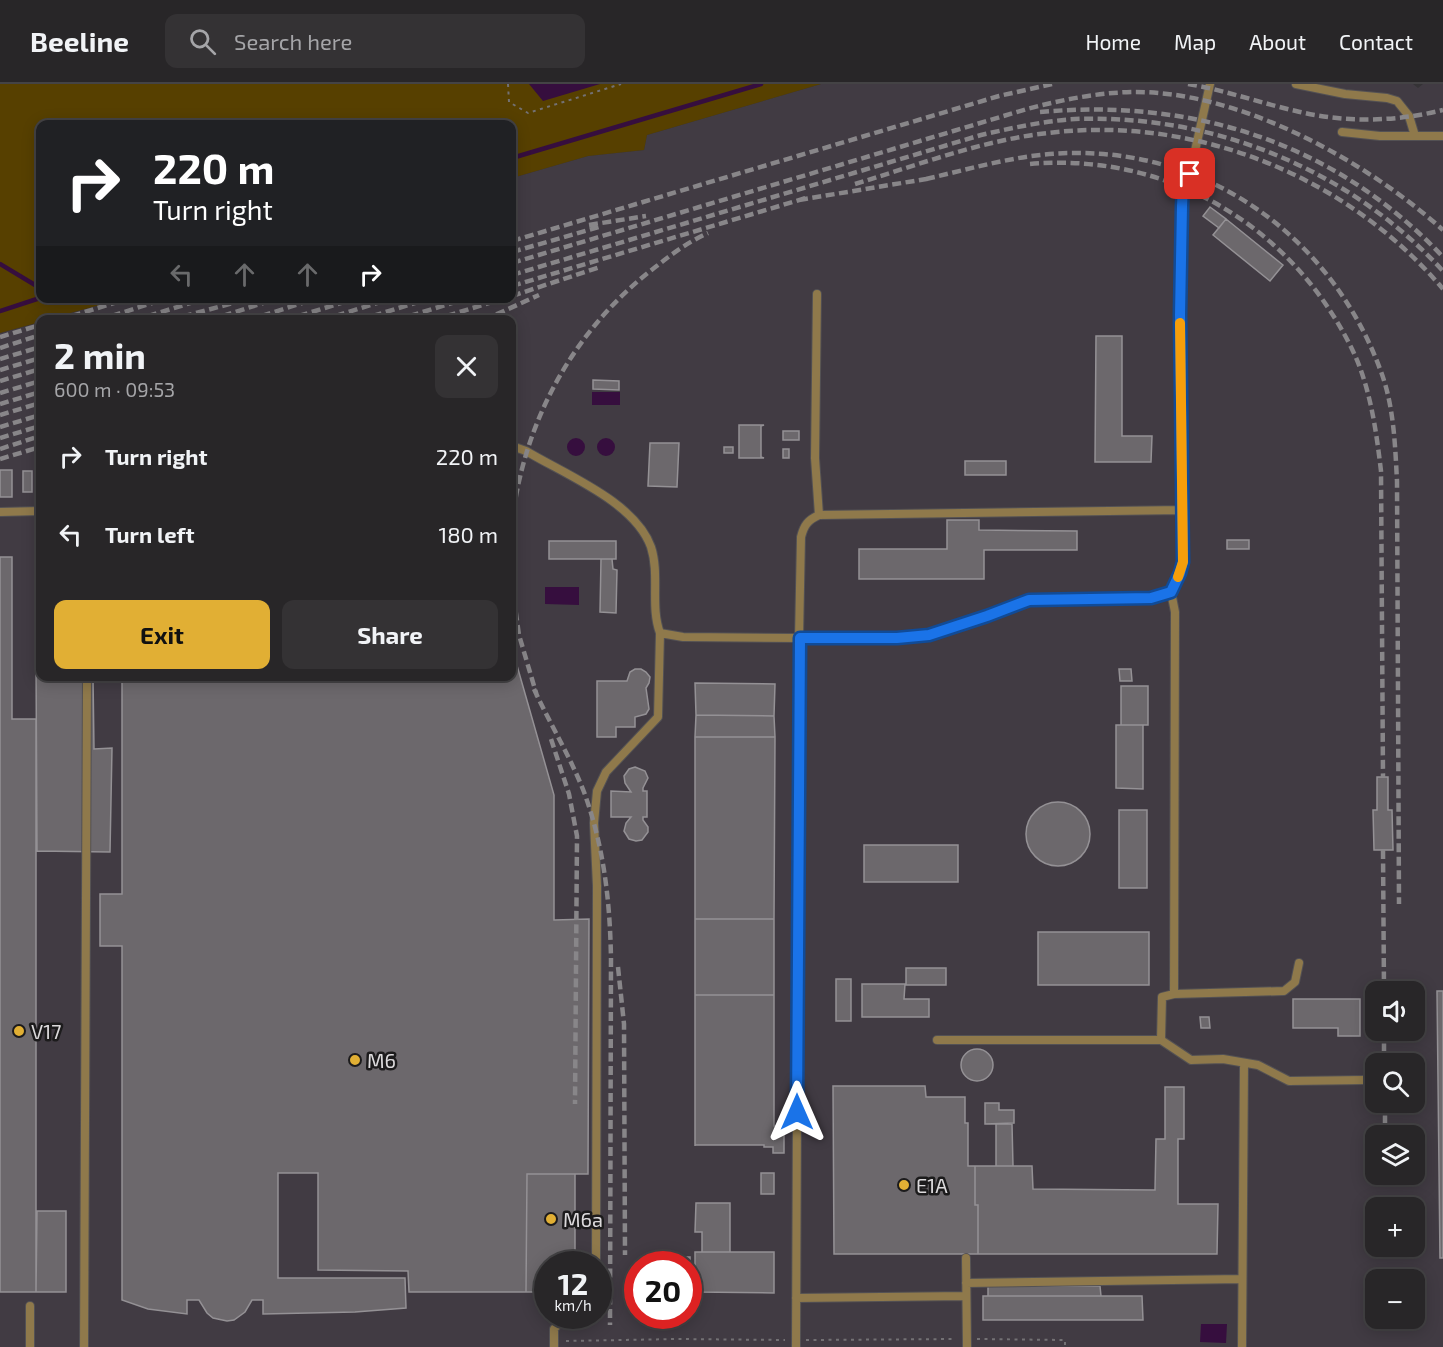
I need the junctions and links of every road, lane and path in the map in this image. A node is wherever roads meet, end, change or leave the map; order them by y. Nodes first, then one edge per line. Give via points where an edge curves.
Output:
1 (508, 84) edge
2 (621, 84) edge
3 (1210, 84) edge
4 (1296, 84) edge
5 (1342, 132) dead end
6 (1415, 136) junction
7 (1443, 136) edge
8 (817, 294) dead end
9 (516, 447) edge
10 (1183, 510) junction
11 (36, 511) edge
12 (0, 512) edge
13 (819, 514) junction
14 (1171, 592) junction
15 (660, 633) junction
16 (800, 638) junction
17 (87, 681) edge
18 (1299, 963) dead end
19 (1174, 994) junction
20 (937, 1040) dead end
21 (1161, 1040) junction
22 (1244, 1063) junction
23 (1365, 1080) dead end
24 (596, 1251) edge
25 (966, 1258) dead end
26 (1242, 1279) junction
27 (966, 1283) junction
28 (966, 1296) junction
29 (796, 1298) junction
30 (30, 1306) dead end
31 (554, 1329) edge
32 (796, 1343) edge
33 (967, 1343) edge
34 (554, 1346) edge
35 (30, 1347) edge
36 (84, 1347) edge
37 (1065, 1347) edge
38 (1242, 1347) edge

1 - 2 path via 509,102 528,113
3 - 10 lane via 1190,174 1183,187
4 - 6 lane via 1397,101 1409,116
5 - 6 lane
6 - 7 lane
8 - 13 lane via 815,459
9 - 15 lane via 609,499 641,528 651,547 656,572 656,620
10 - 13 lane
10 - 14 lane via 1183,562
11 - 12 lane
13 - 16 lane via 804,525 801,537
14 - 16 lane via 1151,598 1029,600 929,635
14 - 19 lane via 1175,612
15 - 16 lane via 683,637
15 - 24 lane via 658,717 606,772 597,791
16 - 29 lane
17 - 36 lane
18 - 19 lane via 1295,982 1284,990
19 - 21 lane via 1162,997
20 - 21 lane
21 - 22 lane via 1191,1060
22 - 23 lane via 1258,1065 1289,1081
22 - 26 lane
25 - 27 lane
26 - 27 lane
26 - 38 lane
27 - 28 lane
28 - 29 lane
28 - 33 lane
29 - 32 lane
30 - 35 lane
31 - 34 lane
32 - 33 path
32 - 34 path via 570,1339
33 - 37 path via 1065,1341

